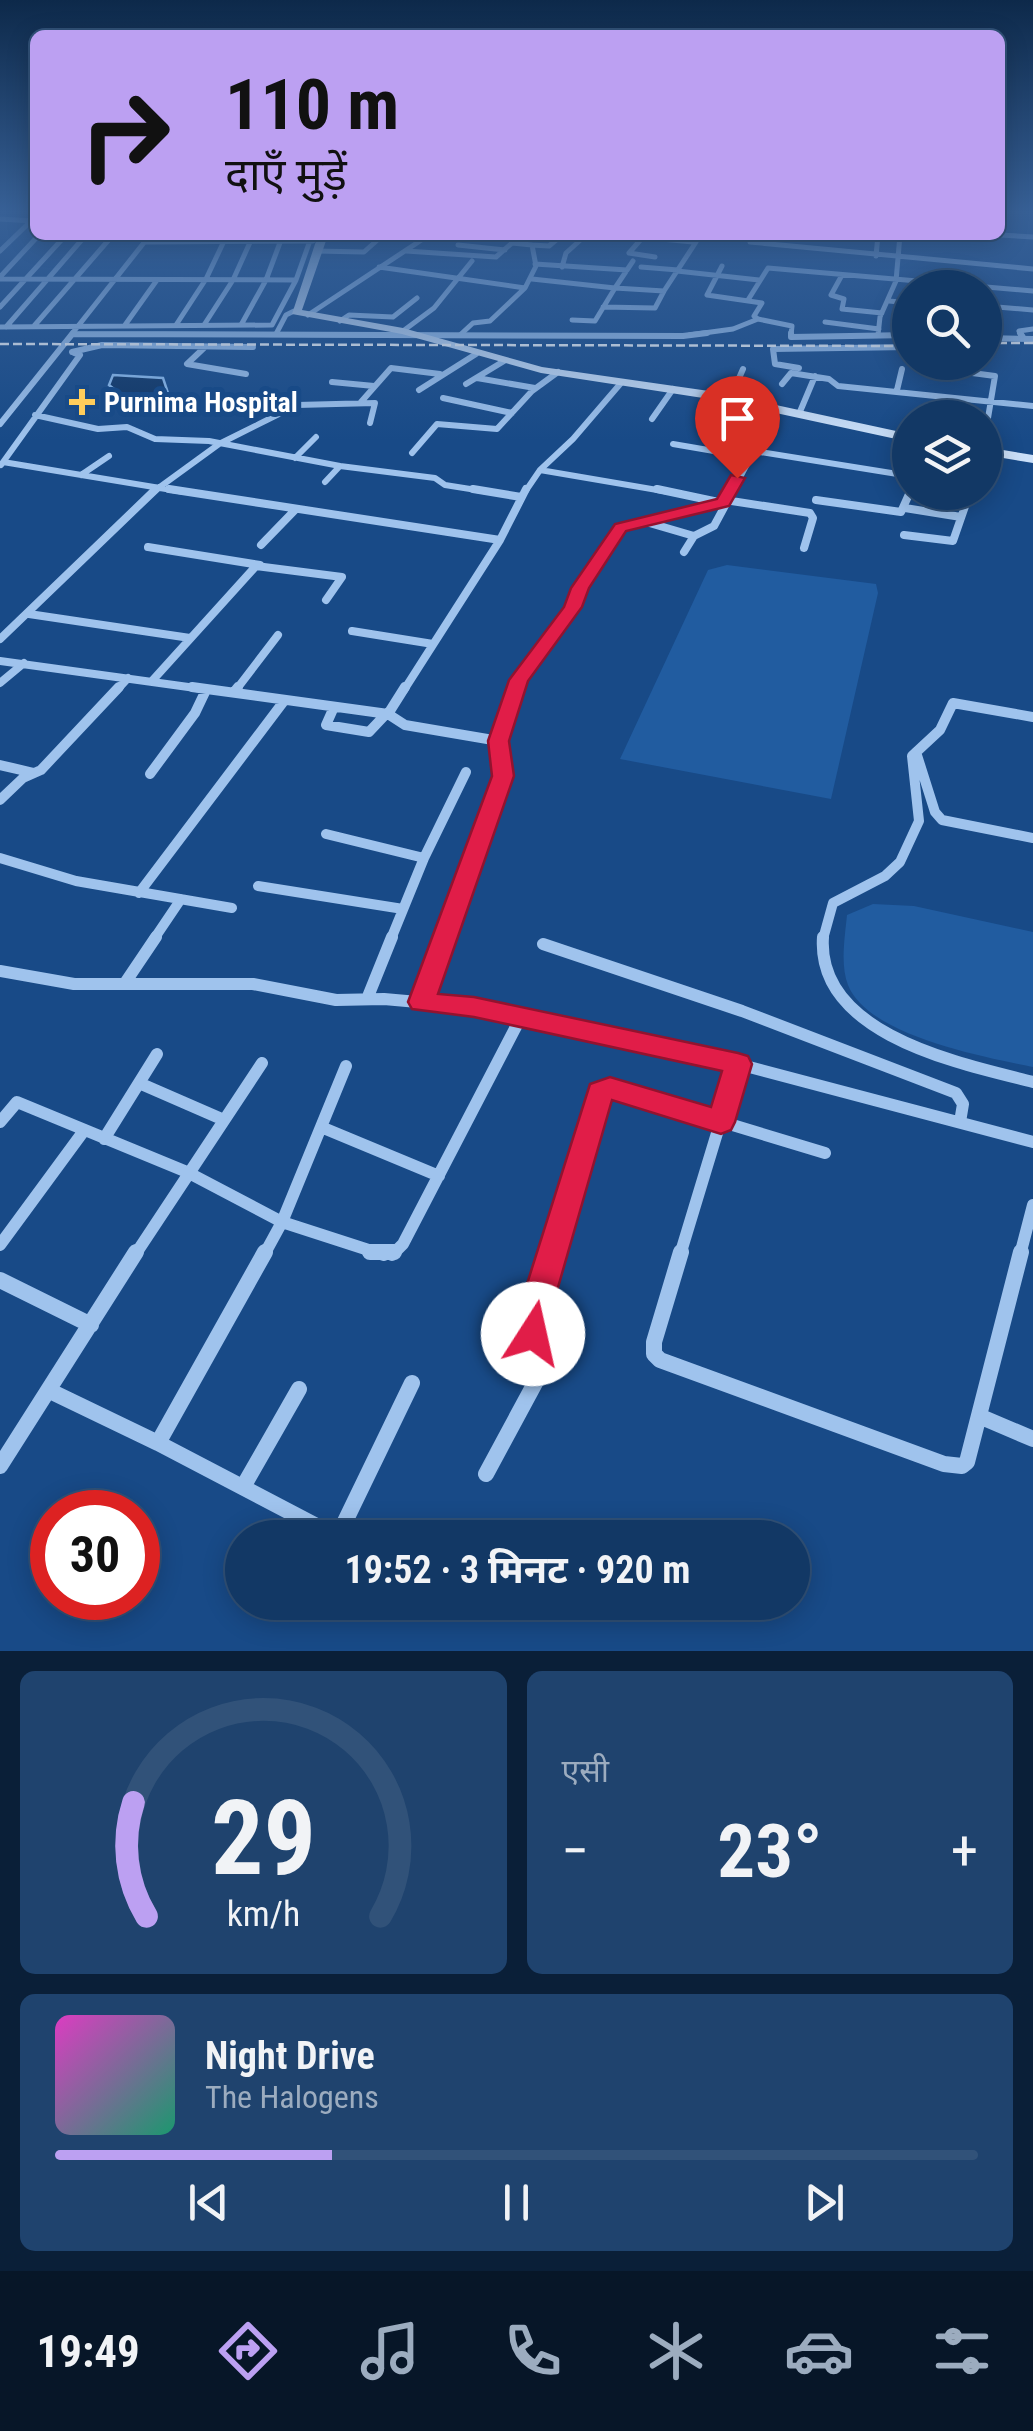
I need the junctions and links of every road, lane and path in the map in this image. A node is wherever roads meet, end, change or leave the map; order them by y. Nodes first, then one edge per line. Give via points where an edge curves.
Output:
1 (18, 287) edge
2 (39, 287) edge
3 (66, 287) edge
4 (110, 287) edge
5 (152, 287) edge
6 (201, 287) edge
7 (228, 287) edge
8 (262, 287) edge
9 (292, 287) edge
10 (301, 287) edge
11 (349, 287) edge
12 (453, 287) edge
13 (519, 287) edge
14 (606, 287) edge
15 (666, 287) edge
16 (712, 287) edge
17 (755, 287) edge
18 (836, 287) edge
19 (525, 288) joint
20 (615, 288) junction
21 (1002, 289) edge
22 (664, 291) junction
23 (1033, 291) edge
24 (892, 293) edge
25 (417, 298) dead end
26 (748, 300) junction
27 (889, 302) junction
28 (892, 302) edge
29 (0, 307) edge
30 (602, 307) junction
31 (1002, 307) edge
32 (655, 308) junction
33 (1033, 310) edge
34 (294, 311) junction
35 (882, 313) junction
36 (308, 315) junction
37 (758, 319) junction
38 (572, 320) dead end
39 (340, 321) junction
40 (586, 321) junction
41 (825, 322) dead end
42 (176, 325) junction
43 (204, 325) junction
44 (241, 325) junction
45 (653, 325) dead end
46 (3, 326) edge
47 (34, 326) junction
48 (80, 326) junction
49 (124, 326) junction
50 (1033, 330) edge
51 (403, 331) junction
52 (879, 332) junction
53 (892, 333) edge
54 (73, 334) junction
55 (276, 334) junction
56 (418, 335) junction
57 (460, 336) junction
58 (580, 336) junction
59 (1002, 338) edge
60 (1024, 339) junction
61 (1033, 339) edge
62 (205, 347) junction
63 (253, 347) dead end
64 (892, 347) edge
65 (58, 352) junction
66 (72, 352) junction
67 (476, 354) junction
68 (504, 361) junction
69 (743, 369) dead end
70 (558, 372) junction
71 (246, 374) dead end
72 (440, 374) junction
73 (840, 374) dead end
74 (814, 376) junction
75 (477, 378) junction
76 (899, 380) edge
77 (332, 382) dead end
78 (621, 383) junction
79 (466, 384) dead end
80 (782, 384) dead end
81 (374, 386) junction
82 (534, 388) junction
83 (673, 389) junction
84 (420, 390) dead end
85 (896, 390) junction
86 (443, 398) dead end
87 (730, 399) junction
88 (977, 400) edge
89 (360, 402) junction
90 (1002, 403) edge
91 (757, 405) junction
92 (1033, 406) edge
93 (512, 413) junction
94 (799, 414) junction
95 (35, 415) junction
96 (652, 420) dead end
97 (370, 423) dead end
98 (0, 424) edge
99 (892, 434) edge
100 (316, 437) dead end
101 (219, 444) junction
102 (674, 444) dead end
103 (412, 453) dead end
104 (751, 454) junction
105 (1002, 454) edge
106 (109, 456) dead end
107 (295, 458) junction
108 (1033, 459) edge
109 (2, 464) edge
110 (340, 466) junction
111 (540, 470) junction
112 (892, 474) edge
113 (80, 476) junction
114 (325, 482) dead end
115 (156, 489) junction
116 (521, 497) junction
117 (816, 500) dead end
118 (724, 501) junction
119 (295, 510) junction
120 (900, 510) edge
121 (917, 510) edge
122 (964, 510) edge
123 (961, 517) junction
124 (646, 522) junction
125 (904, 534) dead end
126 (694, 536) junction
127 (500, 540) junction
128 (260, 546) dead end
129 (148, 547) dead end
130 (804, 548) dead end
131 (684, 552) dead end
132 (260, 565) junction
133 (326, 600) dead end
134 (29, 614) junction
135 (352, 631) dead end
136 (278, 635) dead end
137 (190, 638) junction
138 (0, 640) edge
139 (434, 644) junction
140 (0, 661) edge
141 (24, 664) junction
142 (128, 678) junction
143 (152, 681) junction
144 (0, 683) edge
145 (206, 690) junction
146 (234, 692) junction
147 (284, 701) junction
148 (334, 707) junction
149 (387, 714) junction
150 (1033, 717) edge
151 (498, 741) junction
152 (916, 752) junction
153 (0, 765) edge
154 (466, 772) dead end
155 (36, 773) junction
156 (150, 774) dead end
157 (0, 800) edge
158 (326, 834) dead end
159 (1033, 838) edge
160 (0, 858) edge
161 (424, 858) junction
162 (258, 886) dead end
163 (140, 893) junction
164 (180, 899) junction
165 (232, 908) dead end
166 (403, 909) junction
167 (543, 944) dead end
168 (0, 971) edge
169 (125, 983) junction
170 (368, 999) junction
171 (422, 1002) junction
172 (521, 1016) junction
173 (157, 1054) dead end
174 (262, 1063) dead end
175 (738, 1064) junction
176 (346, 1066) dead end
177 (1033, 1082) edge
178 (139, 1083) junction
179 (224, 1120) junction
180 (0, 1122) edge
181 (721, 1122) junction
182 (960, 1122) junction
183 (321, 1127) junction
184 (83, 1132) junction
185 (104, 1139) junction
186 (1033, 1142) edge
187 (826, 1152) dead end
188 (187, 1172) junction
189 (439, 1176) junction
190 (1033, 1204) edge
191 (282, 1222) junction
192 (0, 1245) edge
193 (0, 1280) edge
194 (92, 1325) junction
195 (412, 1383) dead end
196 (300, 1389) dead end
197 (50, 1391) junction
198 (979, 1416) junction
199 (1033, 1439) edge
200 (158, 1443) junction
201 (0, 1466) edge
202 (486, 1474) dead end
203 (243, 1487) junction

1 - 29 street
2 - 46 street
3 - 47 street
4 - 48 street
5 - 49 street
6 - 42 street
7 - 43 street
8 - 44 street
9 - 44 street via 272,325
10 - 34 street
11 - 36 street
12 - 51 street
13 - 19 street
14 - 20 street
15 - 22 street
16 - 26 street via 708,295
17 - 26 street
18 - 35 street via 831,295 844,299 842,308
19 - 57 street via 490,321 472,323
20 - 22 street
20 - 30 street
21 - 23 street
22 - 32 street
24 - 27 street
25 - 39 street via 393,317 349,315
26 - 37 street via 762,304
27 - 28 street
27 - 35 street
30 - 32 street
30 - 40 street via 595,320
31 - 33 street
32 - 45 street
34 - 36 street
34 - 55 street
35 - 52 street
36 - 39 street
37 - 52 street via 792,326 791,337
37 - 58 street via 696,336
38 - 40 street
39 - 51 street
40 - 58 street
41 - 52 street
42 - 43 street
42 - 49 street
43 - 44 street
46 - 47 street
47 - 48 street
48 - 49 street
48 - 54 street
50 - 60 street via 1019,331
51 - 56 street
52 - 53 street
54 - 55 street
54 - 65 street
55 - 56 street
56 - 57 street
56 - 67 street
57 - 58 street
59 - 60 street
60 - 61 street
62 - 63 street
62 - 66 street via 107,345
62 - 71 street via 186,364
64 - 73 street via 773,349 775,364
65 - 66 street
65 - 98 street
66 - 95 street via 80,355
67 - 68 street
67 - 72 street
68 - 70 street
68 - 75 street
69 - 87 street
70 - 78 street
70 - 82 street
72 - 81 street via 391,368
72 - 84 street
74 - 80 street via 790,373
74 - 85 street via 838,386
74 - 94 street
75 - 79 street
75 - 82 street
76 - 85 street
77 - 81 street
78 - 83 street
78 - 111 street
81 - 89 street
82 - 93 street
83 - 87 street
83 - 96 street
85 - 88 street
86 - 93 street
87 - 91 street
89 - 97 street via 376,404
89 - 101 street via 297,405
90 - 92 street
91 - 94 street
91 - 104 street via 740,436
93 - 103 street via 490,431 437,424
94 - 99 street
95 - 101 street via 98,429 126,427 139,438
95 - 109 street
100 - 107 street
101 - 107 street
101 - 115 street
102 - 104 street
104 - 112 street
104 - 118 street
105 - 108 street
106 - 113 street
107 - 110 street
109 - 113 street
110 - 114 street
110 - 116 street
111 - 116 street
111 - 118 street
113 - 115 street
115 - 119 street
115 - 134 street
116 - 127 street
117 - 120 street
118 - 124 street
118 - 126 street via 714,526
118 - 130 street via 810,513
119 - 127 street
119 - 128 street
121 - 123 street
122 - 123 street
123 - 125 street via 950,542
124 - 126 street
124 - 151 street via 623,525 600,555 573,607 518,680
126 - 131 street
127 - 139 street
129 - 132 street
132 - 133 street via 342,578
132 - 137 street
134 - 137 street
134 - 138 street
135 - 139 street
136 - 146 street
137 - 143 street
139 - 149 street
140 - 141 street
141 - 142 street
141 - 144 street
142 - 143 street
142 - 155 street
143 - 145 street
145 - 146 street
145 - 156 street
146 - 147 street
147 - 148 street
147 - 163 street
148 - 149 street
148 - 149 street via 326,725 369,732
149 - 151 street via 405,725
150 - 152 street via 954,703 940,730
151 - 171 street via 503,776
152 - 159 street via 942,820
152 - 177 street via 912,777 919,821 900,862 833,903 822,945 836,988 884,1035
153 - 155 street
154 - 161 street
155 - 157 street
158 - 161 street
160 - 163 street
161 - 166 street
162 - 166 street
163 - 164 street
164 - 165 street
164 - 169 street
166 - 170 street
167 - 182 street via 956,1092 964,1104
168 - 169 street via 74,984
169 - 170 street via 254,984 336,1000
170 - 171 street
171 - 172 street
172 - 175 street
172 - 189 street
173 - 178 street
174 - 179 street
175 - 181 street
175 - 182 street
176 - 183 street
178 - 179 street
178 - 185 street
179 - 188 street
180 - 184 street via 17,1102
181 - 187 street
181 - 198 street via 654,1354 953,1466 967,1462
181 - 202 street via 610,1088 600,1092 532,1322 544,1352 541,1372
182 - 186 street
183 - 189 street
183 - 191 street
184 - 185 street
184 - 192 street
185 - 188 street
188 - 191 street
188 - 194 street
189 - 191 street via 403,1244 390,1254
190 - 198 street
191 - 200 street
193 - 194 street
194 - 197 street
195 - 203 street via 339,1534
196 - 203 street
197 - 200 street
197 - 201 street
198 - 199 street
200 - 203 street

